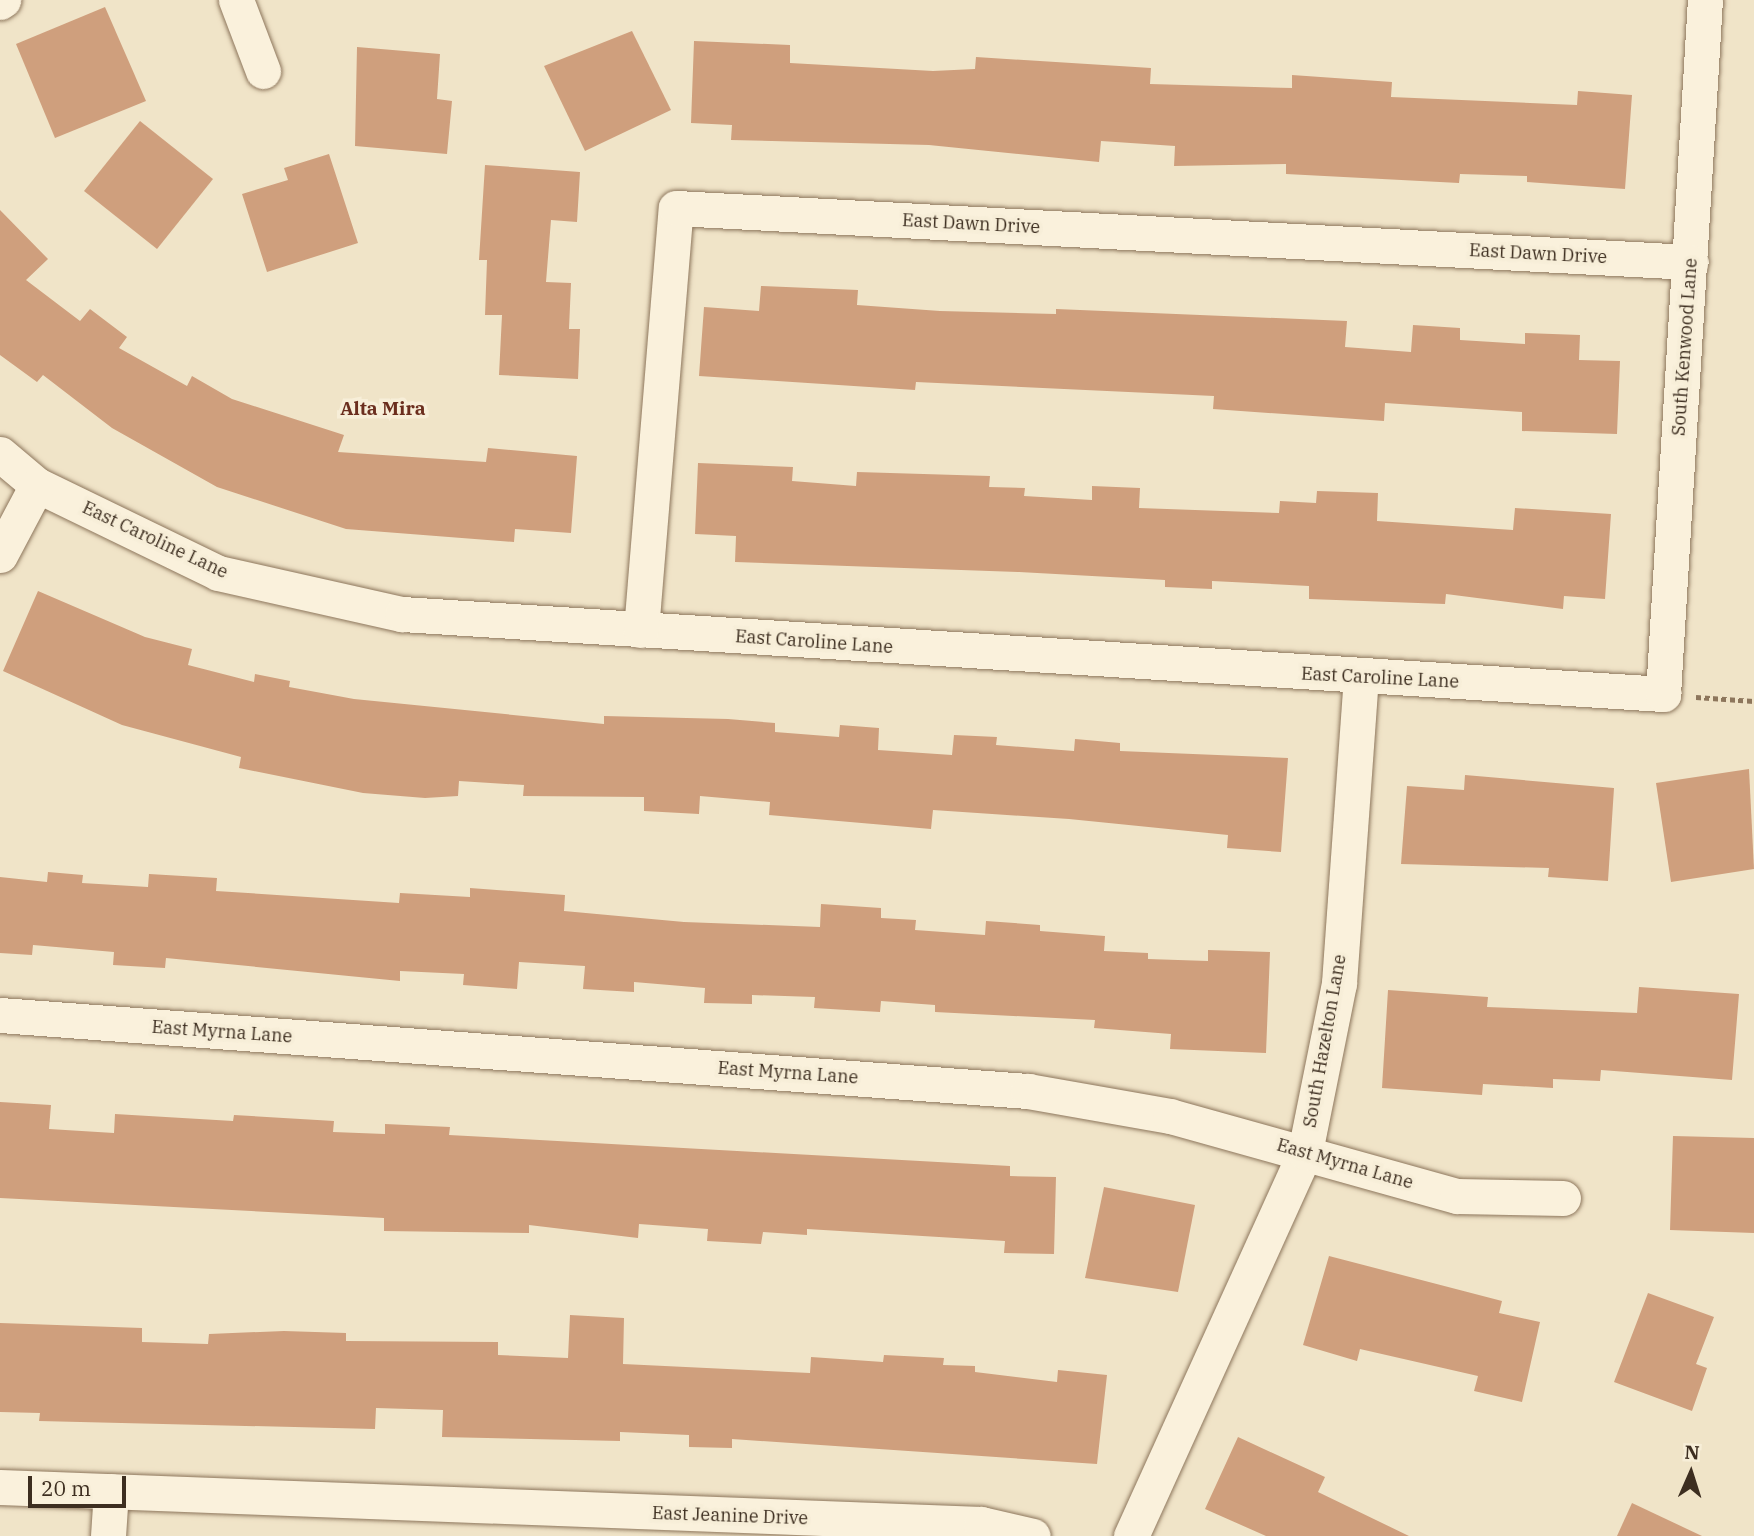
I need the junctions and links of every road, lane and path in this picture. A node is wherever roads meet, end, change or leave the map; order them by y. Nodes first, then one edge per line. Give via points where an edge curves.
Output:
1 (236, 0) edge
2 (1705, 0) edge
3 (263, 72) dead end
4 (1691, 262) junction
5 (0, 454) edge
6 (37, 485) junction
7 (0, 555) edge
8 (641, 631) junction
9 (1361, 677) junction
10 (1663, 694) junction
11 (1754, 701) edge
12 (0, 1015) edge
13 (1305, 1152) junction
14 (1563, 1198) dead end
15 (0, 1487) edge
16 (111, 1491) junction
17 (552, 1523) edge
18 (108, 1536) edge
19 (1032, 1536) edge
20 (1131, 1536) edge

1 - 3 street
2 - 4 street, South Kenwood Lane
4 - 8 street, East Dawn Drive via 676,208
4 - 10 street, South Kenwood Lane
5 - 6 street, East Caroline Lane
6 - 7 street
6 - 8 street, East Caroline Lane via 218,573 402,614
8 - 9 street, East Caroline Lane
9 - 10 street, East Caroline Lane
9 - 13 street, South Hazelton Lane via 1339,983
10 - 11 path
12 - 13 street, East Myrna Lane via 1028,1091 1170,1116
13 - 14 street, East Myrna Lane via 1457,1196
13 - 20 street, South Hazelton Lane
15 - 16 street, East Jeanine Drive
16 - 17 street, East Jeanine Drive
16 - 18 street
17 - 19 street, East Jeanine Drive via 981,1524

